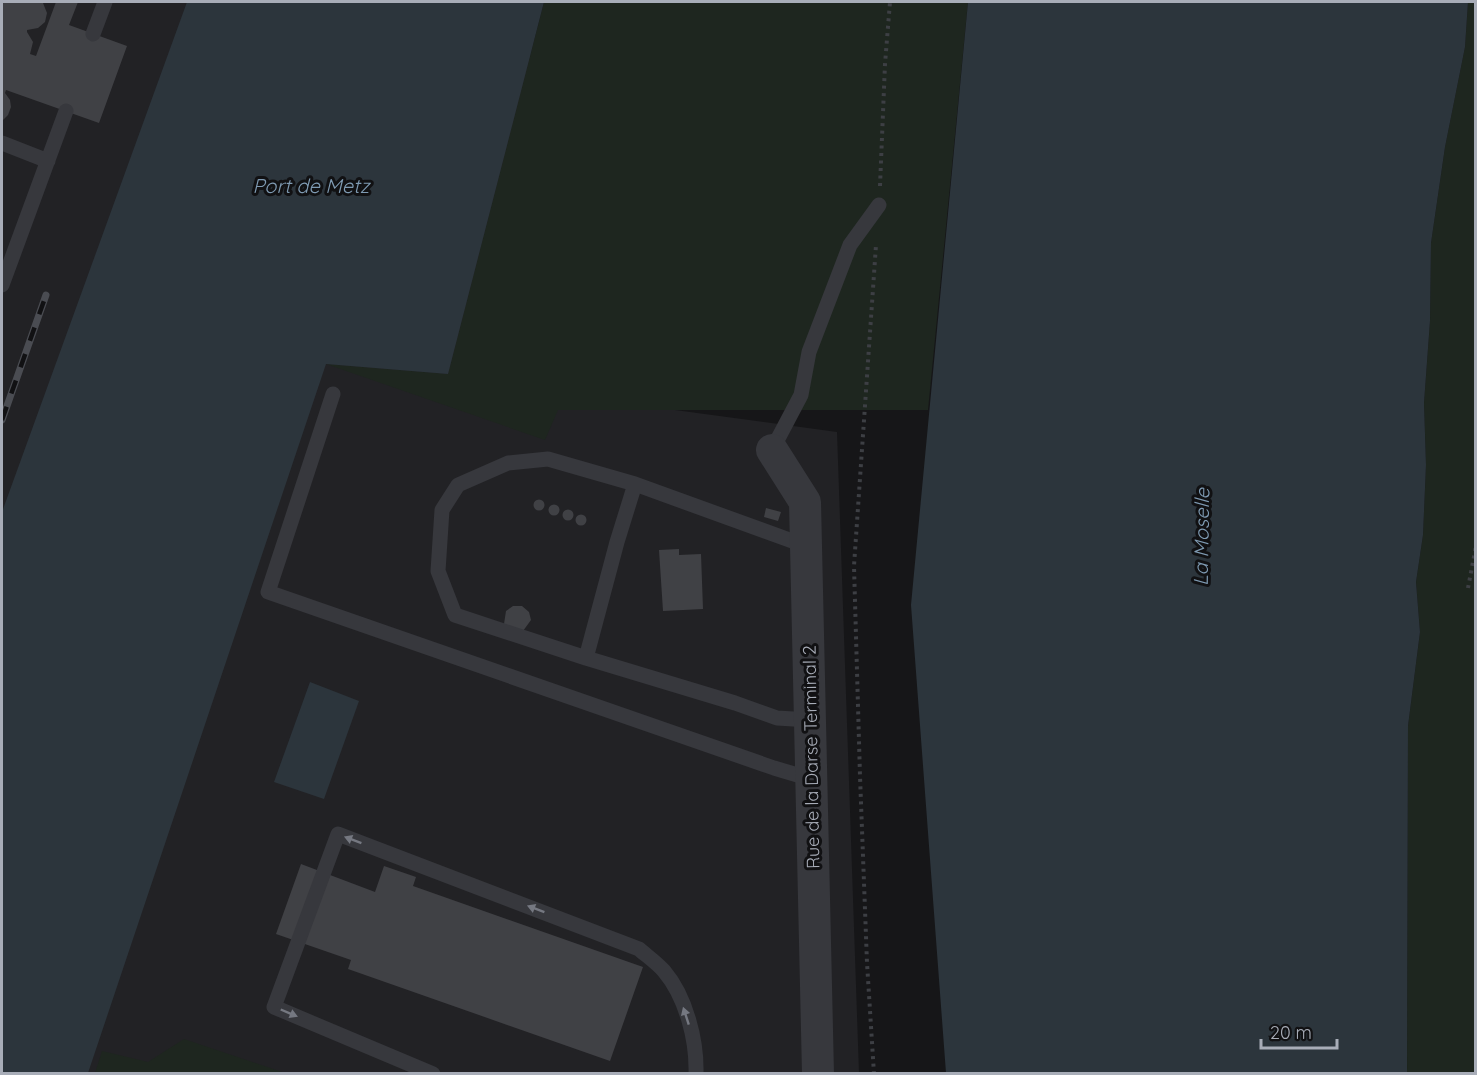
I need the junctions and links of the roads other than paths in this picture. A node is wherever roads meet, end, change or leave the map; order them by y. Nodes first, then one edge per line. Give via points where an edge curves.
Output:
1 (105, 2) edge
2 (93, 34) dead end
3 (66, 111) dead end
4 (2, 143) edge
5 (48, 161) junction
6 (879, 206) road end
7 (2, 285) edge
8 (333, 394) dead end
9 (772, 450) joint
10 (635, 484) junction
11 (806, 546) junction
12 (586, 658) junction
13 (810, 720) junction
14 (811, 779) junction
15 (433, 1074) edge
16 (696, 1074) edge
17 (818, 1074) edge

1 - 2 lane
3 - 5 lane
4 - 5 lane
5 - 7 lane
6 - 9 lane via 850,245 809,352 801,395
8 - 14 lane via 268,592
9 - 11 street, Rue de la Darse Terminal 2 via 805,502
10 - 11 lane
10 - 12 lane
10 - 12 lane via 548,459 508,463 458,485 441,510 438,571 455,615
11 - 13 street, Rue de la Darse Terminal 2
12 - 13 lane via 777,718
13 - 14 street, Rue de la Darse Terminal 2
14 - 17 street, Rue de la Darse Terminal 2
16 -> 15 lane via 692,1037 677,992 664,971 639,949 338,834 274,1007

